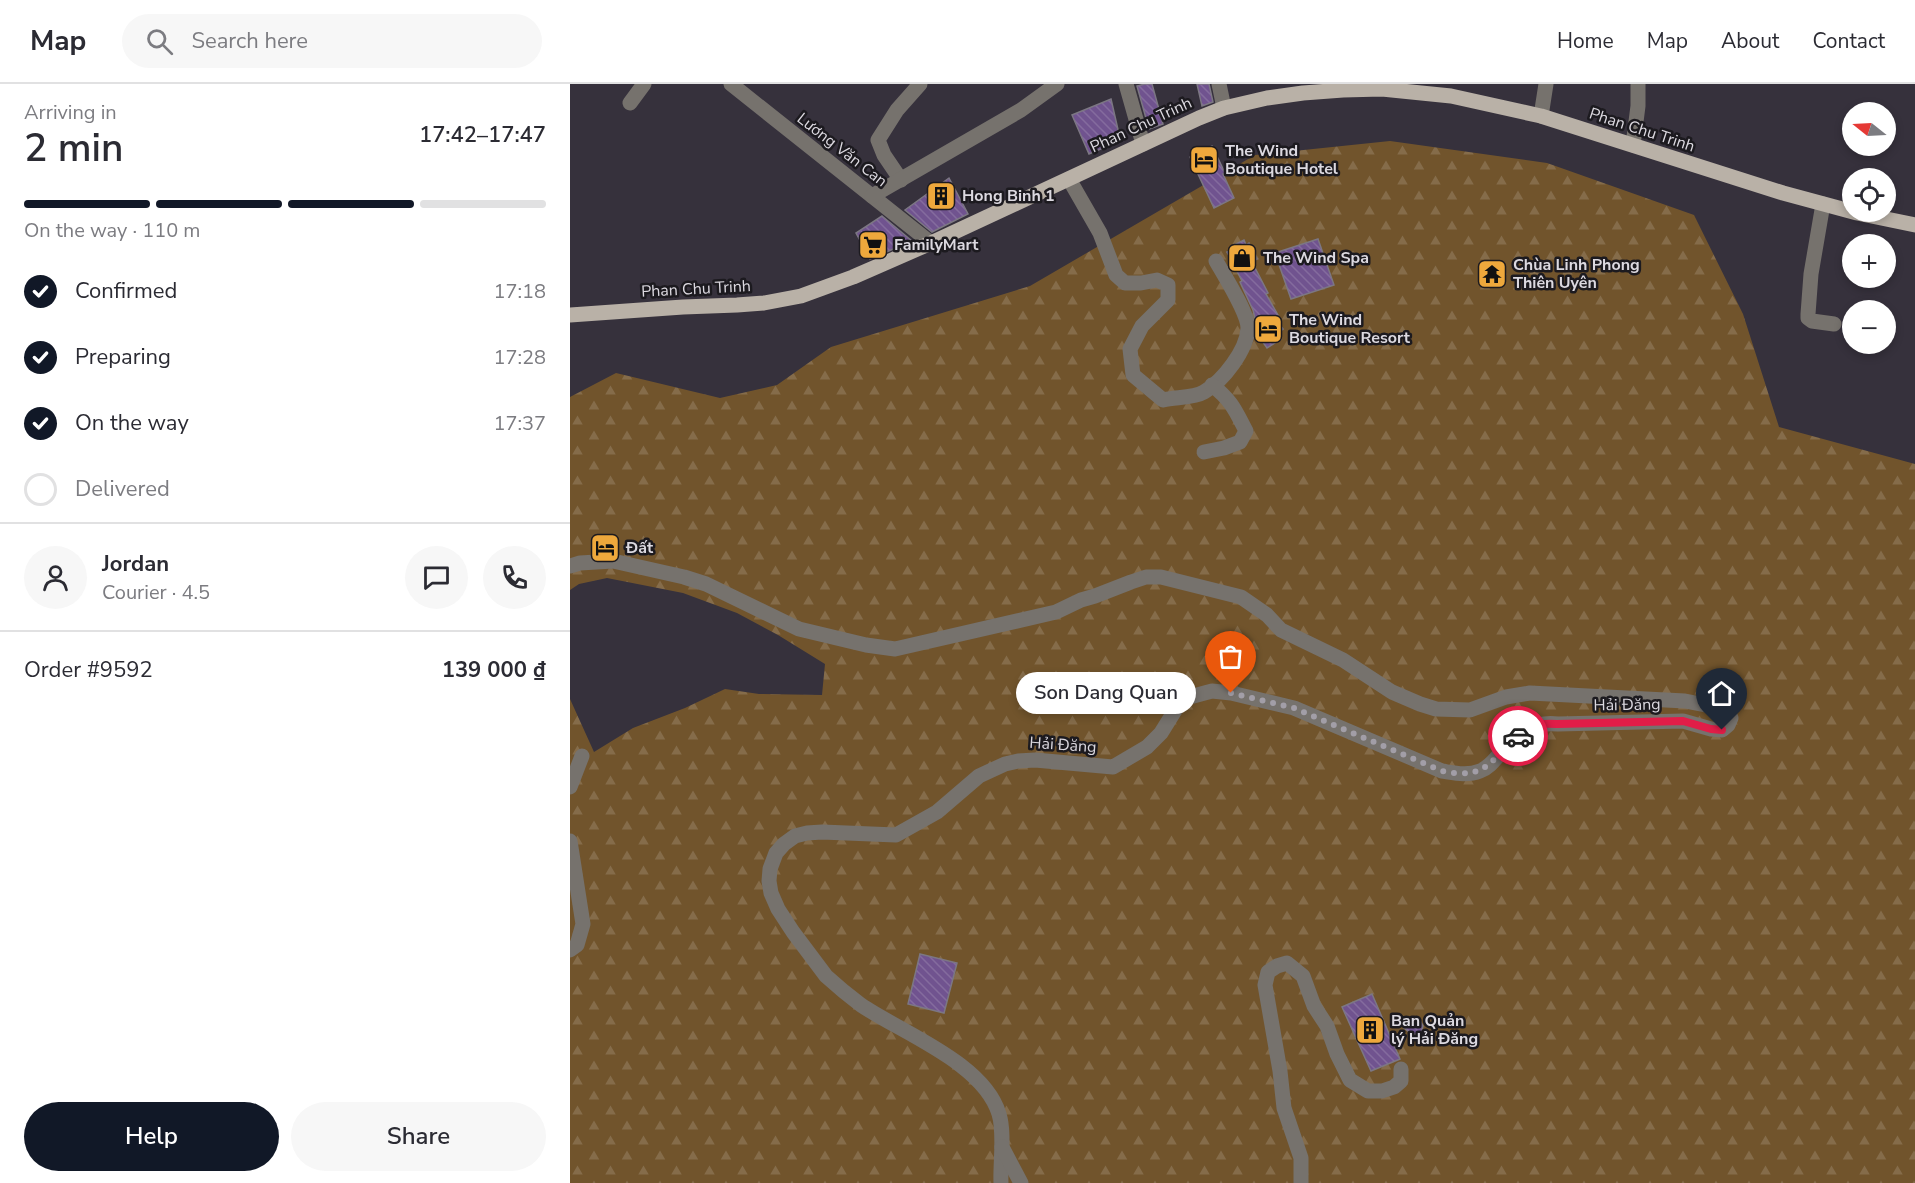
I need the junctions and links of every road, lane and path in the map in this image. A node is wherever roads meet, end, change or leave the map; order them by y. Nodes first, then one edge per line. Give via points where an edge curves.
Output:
1 (644, 84) edge
2 (731, 84) edge
3 (920, 84) edge
4 (1057, 84) edge
5 (1126, 84) edge
6 (1219, 84) edge
7 (1546, 84) edge
8 (1638, 84) edge
9 (1382, 87) edge
10 (1302, 89) edge
11 (1451, 90) edge
12 (630, 103) dead end
13 (1224, 108) junction
14 (1541, 116) junction
15 (1143, 144) junction
16 (1633, 145) junction
17 (1069, 179) junction
18 (901, 180) junction
19 (872, 196) junction
20 (1823, 204) junction
21 (1915, 225) edge
22 (931, 243) junction
23 (1216, 261) dead end
24 (570, 315) edge
25 (1834, 324) dead end
26 (1212, 386) junction
27 (1204, 452) dead end
28 (570, 566) edge
29 (582, 756) dead end
30 (570, 787) edge
31 (570, 841) edge
32 (570, 950) edge
33 (1401, 1069) dead end
34 (1001, 1144) junction
35 (1001, 1183) edge
36 (1021, 1183) edge
37 (1301, 1183) edge

1 - 12 street
2 - 19 street, Lương Văn Can
3 - 18 street via 878,140
4 - 18 street via 1021,110
5 - 15 street
6 - 13 street
7 - 14 street
8 - 16 street
9 - 10 main road, Phan Chu Trinh
9 - 11 main road, Phan Chu Trinh
10 - 13 main road, Phan Chu Trinh
11 - 14 main road, Phan Chu Trinh
13 - 15 main road, Phan Chu Trinh
14 - 16 main road, Phan Chu Trinh
15 - 17 main road, Phan Chu Trinh
16 - 20 main road, Phan Chu Trinh
17 - 22 main road, Phan Chu Trinh
17 - 26 street via 1100,233 1116,275 1125,283 1157,280 1168,285 1168,300 1142,326 1130,349 1133,375 1163,400 1202,393
18 - 19 street
19 - 22 street, Lương Văn Can
20 - 21 main road, Phan Chu Trinh
20 - 25 street via 1808,318
22 - 24 main road, Phan Chu Trinh via 801,296 737,305
23 - 26 street via 1234,290 1248,327 1242,350
26 - 27 street via 1226,396 1246,431 1240,442
28 - 34 street, Hải Đăng via 613,561 684,577 798,629 895,649 1056,612 1138,579 1161,577 1241,597 1281,630 1343,660 1392,692 1436,709 1470,710 1530,693 1685,701 1728,711 1731,718 1722,730 1683,721 1544,723 1527,727 1491,765 1459,774 1442,771 1294,708 1250,696 1212,692 1186,698 1147,747 1113,767 1018,761 979,776 937,813 896,835 822,832 795,836 776,853 769,881 778,909 836,985 978,1080 992,1096 1000,1116
29 - 30 street
31 - 32 street via 583,924 577,945
33 - 37 street via 1401,1081 1382,1091 1368,1091 1350,1080 1303,976 1287,963 1268,972 1265,985 1284,1108 1301,1158
34 - 35 street, Hải Đăng
34 - 36 street, Hải Đăng

